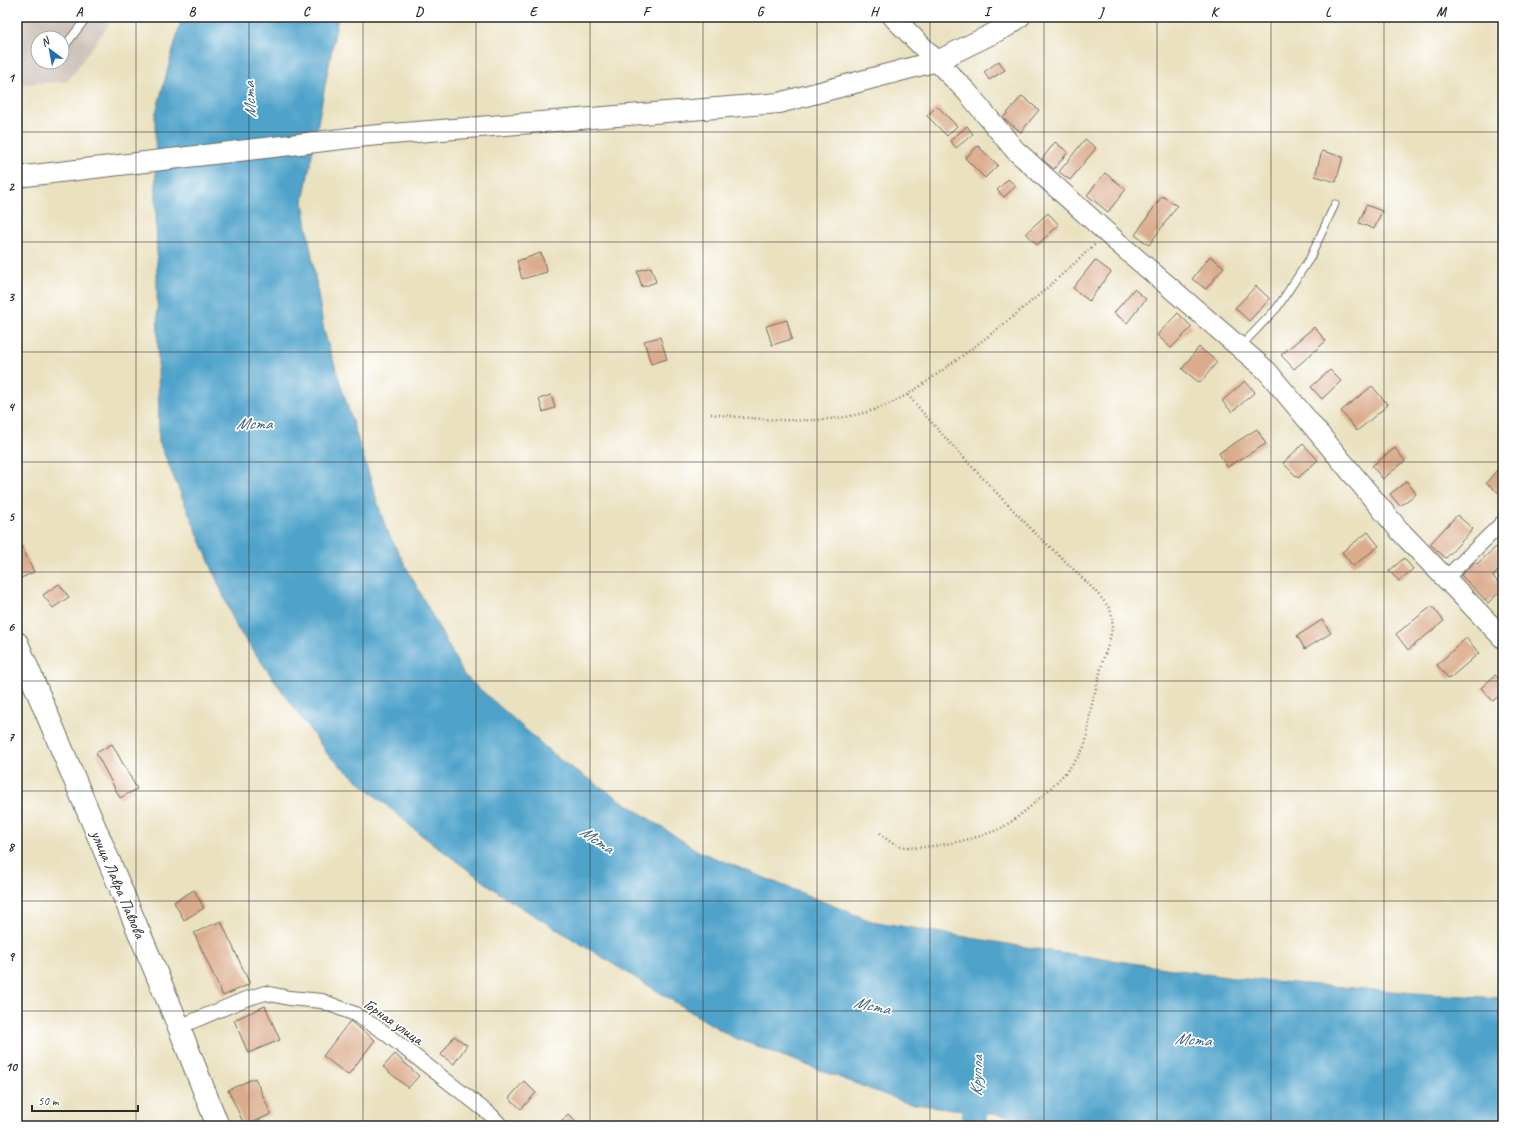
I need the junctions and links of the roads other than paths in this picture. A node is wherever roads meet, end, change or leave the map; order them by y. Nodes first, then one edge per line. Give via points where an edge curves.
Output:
1 (87, 17) edge
2 (893, 17) edge
3 (1020, 17) edge
4 (70, 39) edge
5 (937, 61) junction
6 (17, 177) edge
7 (1335, 204) dead end
8 (1240, 348) junction
9 (1503, 522) edge
10 (1446, 578) junction
11 (1503, 638) edge
12 (17, 643) edge
13 (180, 1027) junction
14 (218, 1126) edge
15 (501, 1126) edge

1 - 4 lane
2 - 5 main road
3 - 5 main road via 1008,26
5 - 6 main road via 779,103 367,136
5 - 8 main road via 967,92 1015,150
7 - 8 lane via 1310,258 1277,308
8 - 10 main road via 1267,371 1399,530
9 - 10 street
10 - 11 main road
12 - 13 main road, улица Лавра Павлова
13 - 14 main road, улица Лавра Павлова
13 - 15 street, Горная улица via 243,1000 266,994 322,1001 356,1014 381,1030

